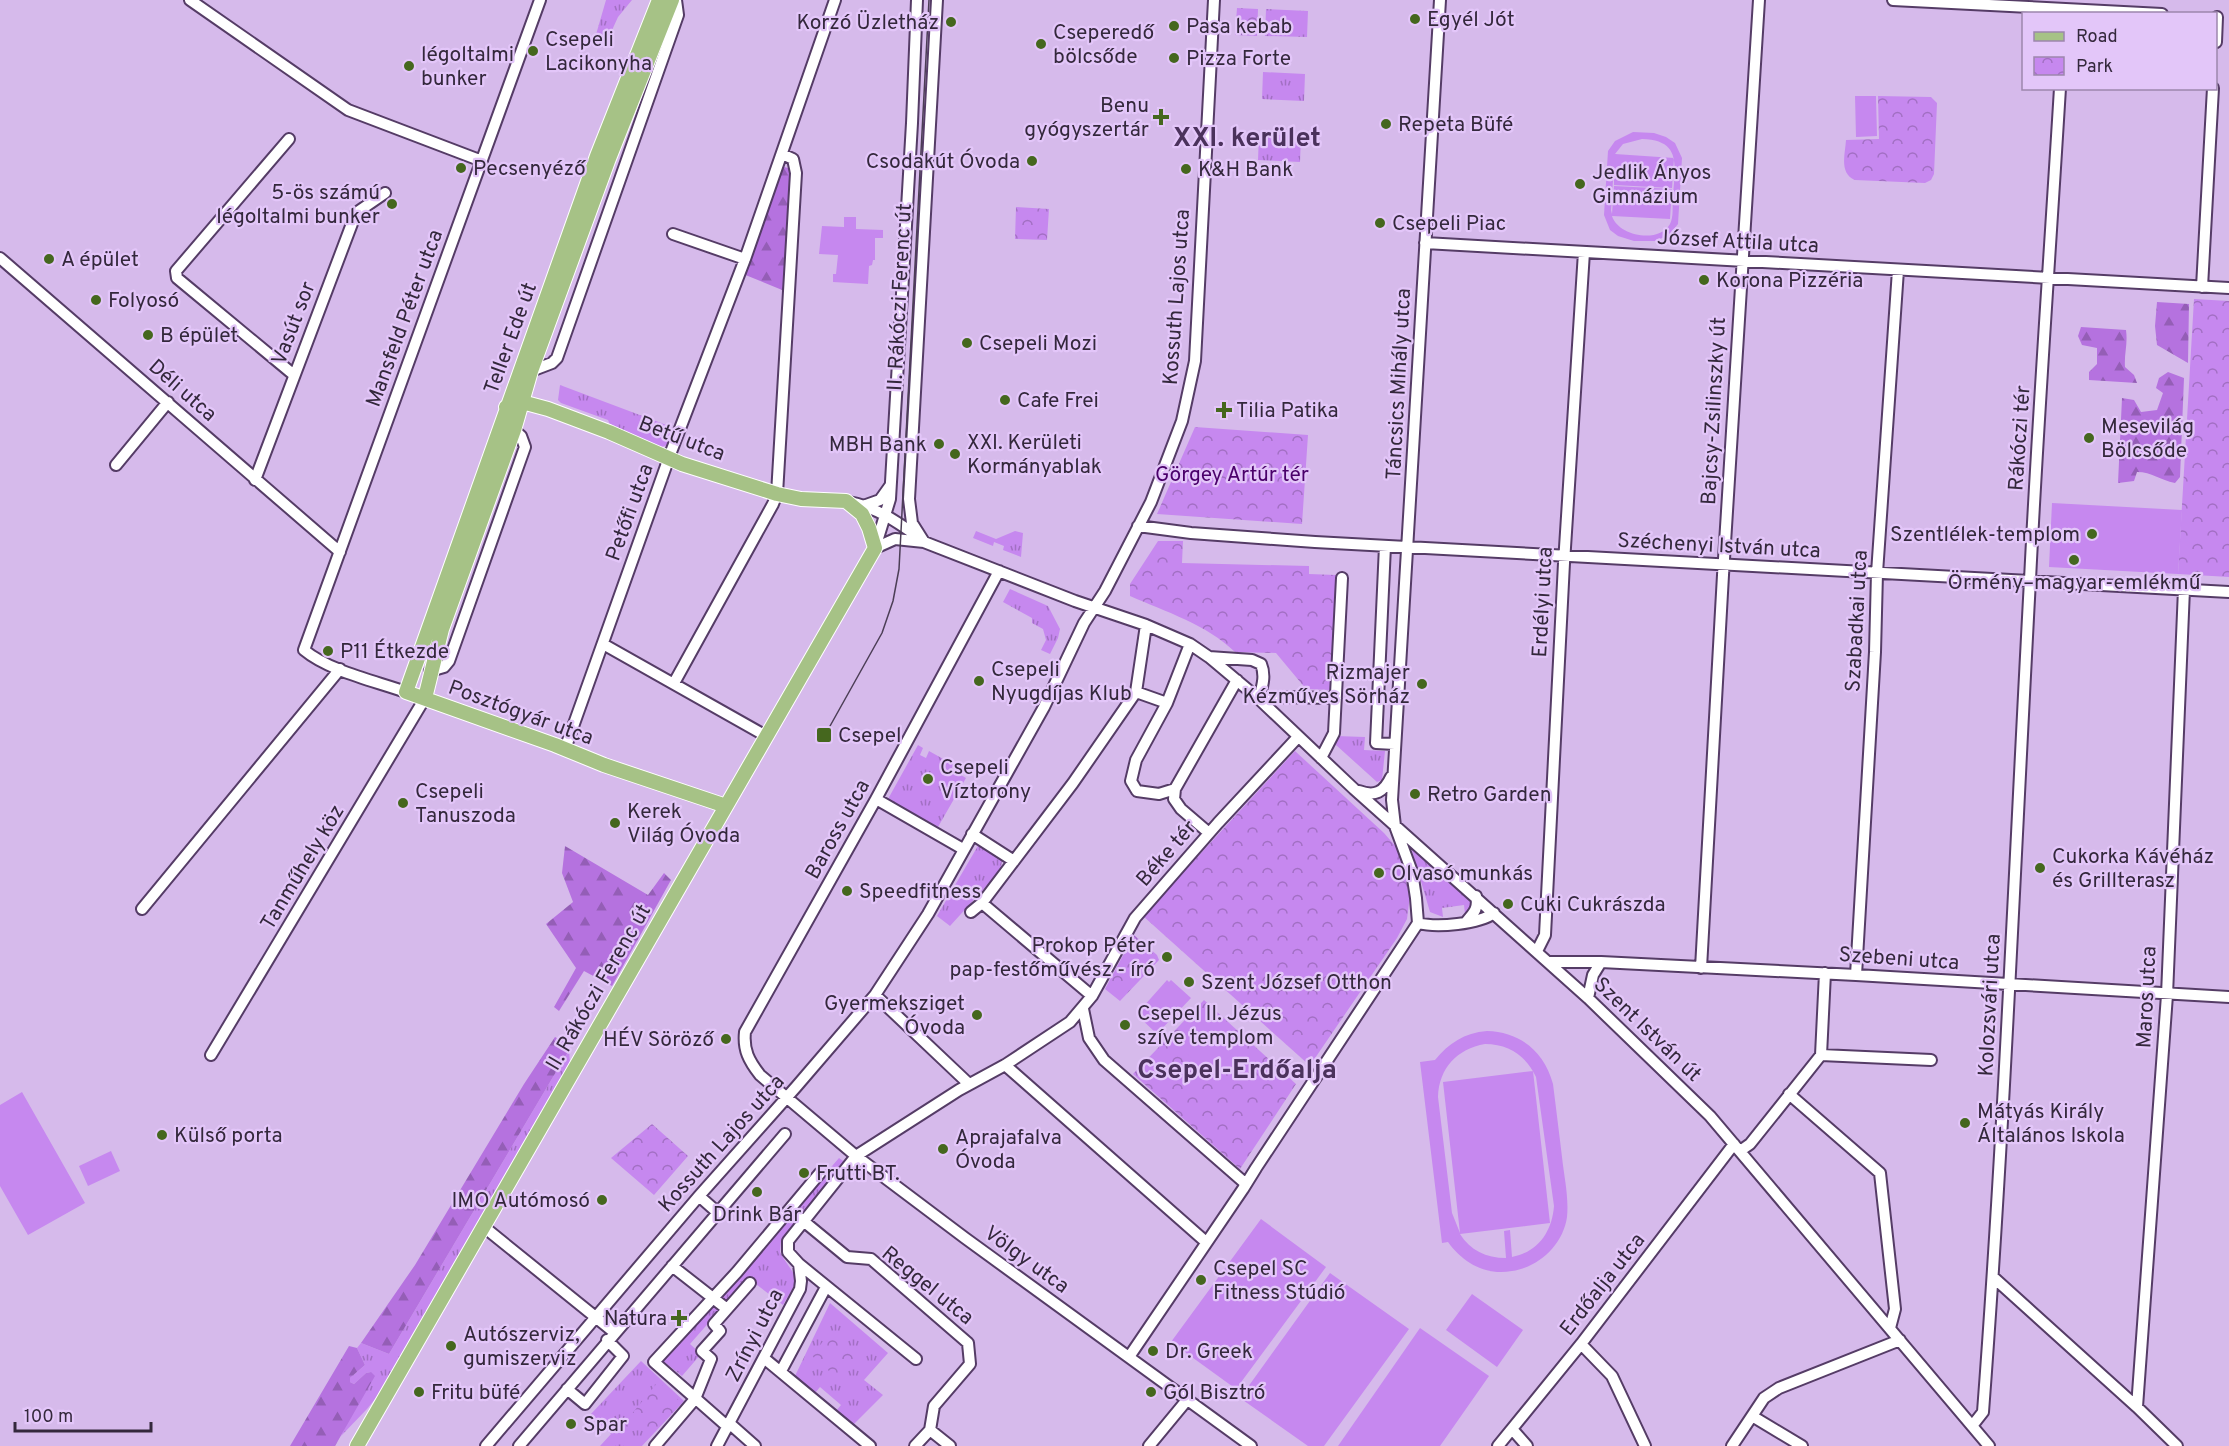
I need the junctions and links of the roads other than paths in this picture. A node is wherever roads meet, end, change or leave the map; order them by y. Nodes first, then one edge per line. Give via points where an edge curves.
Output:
1 (190, 0) edge
2 (540, 0) edge
3 (659, 0) edge
4 (674, 0) edge
5 (835, 0) edge
6 (917, 0) edge
7 (937, 0) edge
8 (1214, 0) edge
9 (1440, 0) edge
10 (1759, 0) edge
11 (1893, 0) edge
12 (2064, 7) edge
13 (2134, 12) edge
14 (2060, 90) edge
15 (2213, 90) edge
16 (289, 139) dead end
17 (782, 154) junction
18 (482, 161) junction
19 (385, 193) dead end
20 (673, 234) dead end
21 (1425, 243) junction
22 (1584, 252) junction
23 (0, 258) edge
24 (745, 259) junction
25 (1742, 262) junction
26 (1898, 270) junction
27 (2049, 278) junction
28 (2202, 287) junction
29 (2229, 288) edge
30 (531, 371) junction
31 (294, 375) junction
32 (168, 402) junction
33 (522, 402) junction
34 (506, 407) junction
35 (669, 459) junction
36 (116, 465) dead end
37 (255, 480) junction
38 (891, 483) junction
39 (777, 494) junction
40 (846, 501) junction
41 (866, 505) junction
42 (909, 508) junction
43 (885, 515) junction
44 (896, 521) junction
45 (1138, 526) junction
46 (924, 542) junction
47 (1385, 546) junction
48 (1407, 547) junction
49 (875, 548) junction
50 (340, 552) junction
51 (1564, 556) junction
52 (1723, 565) junction
53 (999, 571) junction
54 (1877, 573) junction
55 (1342, 578) dead end
56 (2030, 581) junction
57 (2184, 590) junction
58 (2229, 592) edge
59 (1094, 608) junction
60 (1146, 625) junction
61 (603, 644) junction
62 (1190, 644) junction
63 (304, 650) joint
64 (1209, 657) junction
65 (340, 669) junction
66 (1237, 680) junction
67 (674, 683) junction
68 (406, 692) junction
69 (1136, 692) junction
70 (425, 698) junction
71 (1336, 698) junction
72 (1259, 699) junction
73 (1167, 703) junction
74 (766, 736) junction
75 (1298, 737) junction
76 (1395, 744) junction
77 (565, 749) junction
78 (1321, 758) junction
79 (1394, 771) junction
80 (1176, 789) junction
81 (1354, 789) junction
82 (876, 799) junction
83 (726, 806) junction
84 (1395, 826) junction
85 (1209, 833) junction
86 (972, 834) junction
87 (963, 849) junction
88 (1014, 861) junction
89 (1476, 896) junction
90 (982, 903) junction
91 (142, 909) dead end
92 (970, 912) dead end
93 (1494, 913) junction
94 (1466, 922) junction
95 (1418, 923) junction
96 (1537, 951) junction
97 (1549, 962) junction
98 (1601, 962) junction
99 (1701, 968) junction
100 (1825, 973) junction
101 (1856, 975) junction
102 (2010, 985) junction
103 (875, 995) junction
104 (2167, 995) junction
105 (1092, 996) junction
106 (2229, 997) edge
107 (1588, 998) junction
108 (1083, 1009) junction
109 (1821, 1054) junction
110 (211, 1055) dead end
111 (1931, 1060) dead end
112 (1005, 1065) junction
113 (969, 1084) junction
114 (1789, 1094) junction
115 (787, 1097) junction
116 (785, 1134) dead end
117 (1737, 1148) junction
118 (856, 1156) junction
119 (820, 1173) dead end
120 (1246, 1184) junction
121 (699, 1196) junction
122 (790, 1210) junction
123 (717, 1212) junction
124 (804, 1221) junction
125 (484, 1227) junction
126 (1206, 1242) junction
127 (799, 1264) junction
128 (672, 1266) junction
129 (1993, 1277) junction
130 (750, 1283) dead end
131 (826, 1287) junction
132 (714, 1298) junction
133 (727, 1309) junction
134 (595, 1318) junction
135 (1890, 1328) junction
136 (610, 1336) junction
137 (1900, 1340) junction
138 (1581, 1344) junction
139 (1129, 1357) junction
140 (765, 1359) junction
141 (916, 1359) dead end
142 (781, 1371) junction
143 (567, 1389) junction
144 (695, 1399) junction
145 (1187, 1400) junction
146 (2138, 1407) junction
147 (1752, 1416) junction
148 (728, 1425) junction
149 (1972, 1426) junction
150 (1512, 1429) junction
151 (930, 1430) junction
152 (858, 1442) edge
153 (357, 1446) edge
154 (486, 1446) edge
155 (519, 1446) edge
156 (655, 1446) edge
157 (717, 1446) edge
158 (755, 1446) edge
159 (870, 1446) edge
160 (915, 1446) edge
161 (950, 1446) edge
162 (1149, 1446) edge
163 (1251, 1446) edge
164 (1498, 1446) edge
165 (1527, 1446) edge
166 (1644, 1446) edge
167 (1732, 1446) edge
168 (1802, 1446) edge
169 (1989, 1446) edge
170 (2177, 1446) edge

1 - 18 street via 348,110
2 - 18 street, Mansfeld Péter utca
3 - 34 main road, Teller Ede út via 597,156
4 - 30 main road, Teller Ede út via 608,161
4 - 30 street, Teller Ede út via 678,15 557,358
5 - 17 street, Petőfi utca
6 - 38 street, II. Rákóczi Ferenc út
7 - 42 street, II. Rákóczi Ferenc út
8 - 45 street, Kossuth Lajos utca via 1195,361 1174,445
9 - 21 street, Táncsics Mihály utca
10 - 25 street, Bajcsy-Zsilinszky út
11 - 12 street
12 - 13 street
14 - 27 street
15 - 28 street
16 - 31 street via 176,271 177,278
17 - 24 street, Petőfi utca
17 - 39 street via 793,159 796,173
18 - 50 street, Mansfeld Péter utca
19 - 31 street, Vasút sor via 356,213
20 - 24 street
21 - 22 street, József Attila utca
21 - 48 street, Táncsics Mihály utca
22 - 25 street, József Attila utca
22 - 51 street, Erdélyi utca
23 - 32 street, Déli utca
24 - 35 street, Petőfi utca
25 - 26 street, József Attila utca
25 - 52 street, Bajcsy-Zsilinszky út
26 - 27 street, József Attila utca
26 - 54 street, Szabadkai utca
27 - 28 street
27 - 56 street, Rákóczi tér
28 - 29 street
30 - 33 main road, Teller Ede út
31 - 37 street, Vasút sor
32 - 36 street
32 - 37 street, Déli utca
33 - 34 main road
33 - 35 main road, Betű utca via 609,432
33 - 70 main road, Teller Ede út via 442,629
34 - 68 main road, Teller Ede út
35 - 39 main road, Betű utca
35 - 61 street, Petőfi utca
37 - 50 street, Déli utca
38 - 41 street via 880,500
38 - 43 street, II. Rákóczi Ferenc út
39 - 40 main road, Betű utca
39 - 67 street
40 - 41 street, Betű utca
40 - 49 main road via 862,514
41 - 43 street, Betű utca
42 - 44 street, II. Rákóczi Ferenc út
42 - 46 street via 912,524
43 - 44 street, Betű utca
43 - 49 street, II. Rákóczi Ferenc út
44 - 46 street, Szent István út
44 - 49 street, II. Rákóczi Ferenc út
45 - 47 street
45 - 59 street, Kossuth Lajos utca
46 - 49 street, Szent István út via 895,538
46 - 53 street, Szent István út
47 - 48 street
47 - 76 street via 1376,743
48 - 51 street, Széchenyi István utca
48 - 76 street, Táncsics Mihály utca
49 - 74 main road, II. Rákóczi Ferenc út
50 - 63 street, Mansfeld Péter utca
51 - 52 street, Széchenyi István utca
51 - 96 street, Erdélyi utca via 1545,935
52 - 54 street, Széchenyi István utca
52 - 99 street, Bajcsy-Zsilinszky út
53 - 59 street, Szent István út
53 - 82 street, Baross utca
54 - 56 street, Széchenyi István utca
54 - 101 street, Szabadkai utca
55 - 71 street
56 - 57 street
56 - 102 street, Kolozsvári utca
57 - 58 street
57 - 104 street, Maros utca
59 - 60 street, Szent István út
59 - 86 street, Kossuth Lajos utca via 1044,707
60 - 62 street, Szent István út
60 - 69 street
61 - 67 street
61 - 77 street, Petőfi utca
62 - 64 street, Szent István út
62 - 73 street
63 - 65 street, Posztógyár utca
64 - 66 street, Szent István út
64 - 72 street via 1261,664 1264,671
65 - 68 street, Posztógyár utca
65 - 91 street
66 - 72 street, Szent István út
66 - 80 street
67 - 74 street
68 - 70 main road, Posztógyár utca
69 - 73 street
69 - 88 street
70 - 77 main road, Posztógyár utca
70 - 110 street, Tanműhely köz
71 - 72 street
71 - 78 street via 1334,733
72 - 75 street, Szent István út
73 - 80 street via 1136,760 1131,783 1143,793
74 - 83 main road, II. Rákóczi Ferenc út
75 - 78 street, Szent István út
75 - 85 street, Béke tér
76 - 79 street, Táncsics Mihály utca
77 - 83 main road, Posztógyár utca
78 - 81 street, Szent István út
79 - 81 street via 1387,786 1378,793
79 - 84 street, Táncsics Mihály utca
80 - 85 street via 1174,799 1181,809
81 - 84 street, Szent István út
82 - 87 street
82 - 115 street, Baross utca via 745,1032 749,1062
83 - 125 main road, II. Rákóczi Ferenc út
84 - 89 street, Szent István út
84 - 95 street via 1412,872
85 - 105 street, Béke tér via 1135,918
86 - 87 street, Kossuth Lajos utca
86 - 88 street
87 - 103 street, Kossuth Lajos utca via 928,914
88 - 90 street
89 - 93 street, Szent István út
89 - 94 street via 1475,913
90 - 92 street
90 - 105 street
93 - 94 street via 1484,920
93 - 96 street, Szent István út
94 - 95 street
95 - 120 street
96 - 97 street, Szent István út
97 - 98 street, Szebeni utca
97 - 107 street, Szent István út
98 - 99 street, Szebeni utca
98 - 107 street via 1593,975
99 - 100 street, Szebeni utca
100 - 101 street, Szebeni utca
100 - 109 street
101 - 102 street, Szebeni utca
102 - 104 street, Szebeni utca
102 - 129 street, Kolozsvári utca
103 - 113 street
103 - 115 street, Kossuth Lajos utca
104 - 106 street, Szebeni utca
104 - 146 street, Maros utca
105 - 108 street, Béke tér
107 - 117 street, Szent István út via 1710,1116
108 - 112 street, Béke tér via 1062,1029
108 - 120 street via 1089,1038 1104,1060
109 - 111 street
109 - 114 street, Erdőalja utca
112 - 113 street, Béke tér
112 - 126 street
113 - 118 street, Béke tér
114 - 117 street, Erdőalja utca via 1750,1144
114 - 135 street via 1880,1173 1895,1309
115 - 118 street, Völgy utca
115 - 121 street, Kossuth Lajos utca
116 - 123 street, Kossuth Lajos utca
117 - 135 street, Szent István út
117 - 138 street, Erdőalja utca
118 - 124 street, Zrínyi utca
118 - 139 street, Völgy utca
119 - 122 street
120 - 126 street
121 - 123 street
121 - 134 street, Kossuth Lajos utca
122 - 124 street, Reggel utca
122 - 132 street
123 - 128 street, Kossuth Lajos utca
124 - 127 street, Zrínyi utca via 787,1244 789,1254
124 - 151 street, Reggel utca via 848,1257 871,1259 968,1343 970,1364 934,1406
125 - 134 street
125 - 153 main road, II. Rákóczi Ferenc út
126 - 139 street
127 - 131 street
127 - 140 street, Zrínyi utca via 800,1290
128 - 132 street
128 - 136 street, Kossuth Lajos utca
129 - 146 street
129 - 149 street, Kolozsvári utca via 1983,1412
130 - 133 street
131 - 141 street
131 - 142 street
132 - 133 street
132 - 144 street via 654,1362
133 - 144 street via 714,1324 720,1331 702,1351 711,1359
134 - 136 street
134 - 154 street, Kossuth Lajos utca
135 - 137 street, Szent István út
136 - 143 street, Kossuth Lajos utca
136 - 143 street via 623,1356 585,1404
137 - 147 street via 1779,1388 1764,1398
137 - 149 street, Szent István út
138 - 150 street, Erdőalja utca
138 - 166 street via 1612,1376
139 - 145 street, Völgy utca
140 - 142 street
140 - 148 street, Zrínyi utca
142 - 152 street
143 - 155 street, Kossuth Lajos utca
144 - 148 street
144 - 156 street
145 - 162 street
145 - 163 street, Völgy utca
146 - 170 street
147 - 167 street
147 - 168 street
148 - 157 street, Zrínyi utca
148 - 158 street
149 - 169 street, Szent István út
150 - 164 street, Erdőalja utca
150 - 165 street
151 - 160 street
151 - 161 street
152 - 159 street

